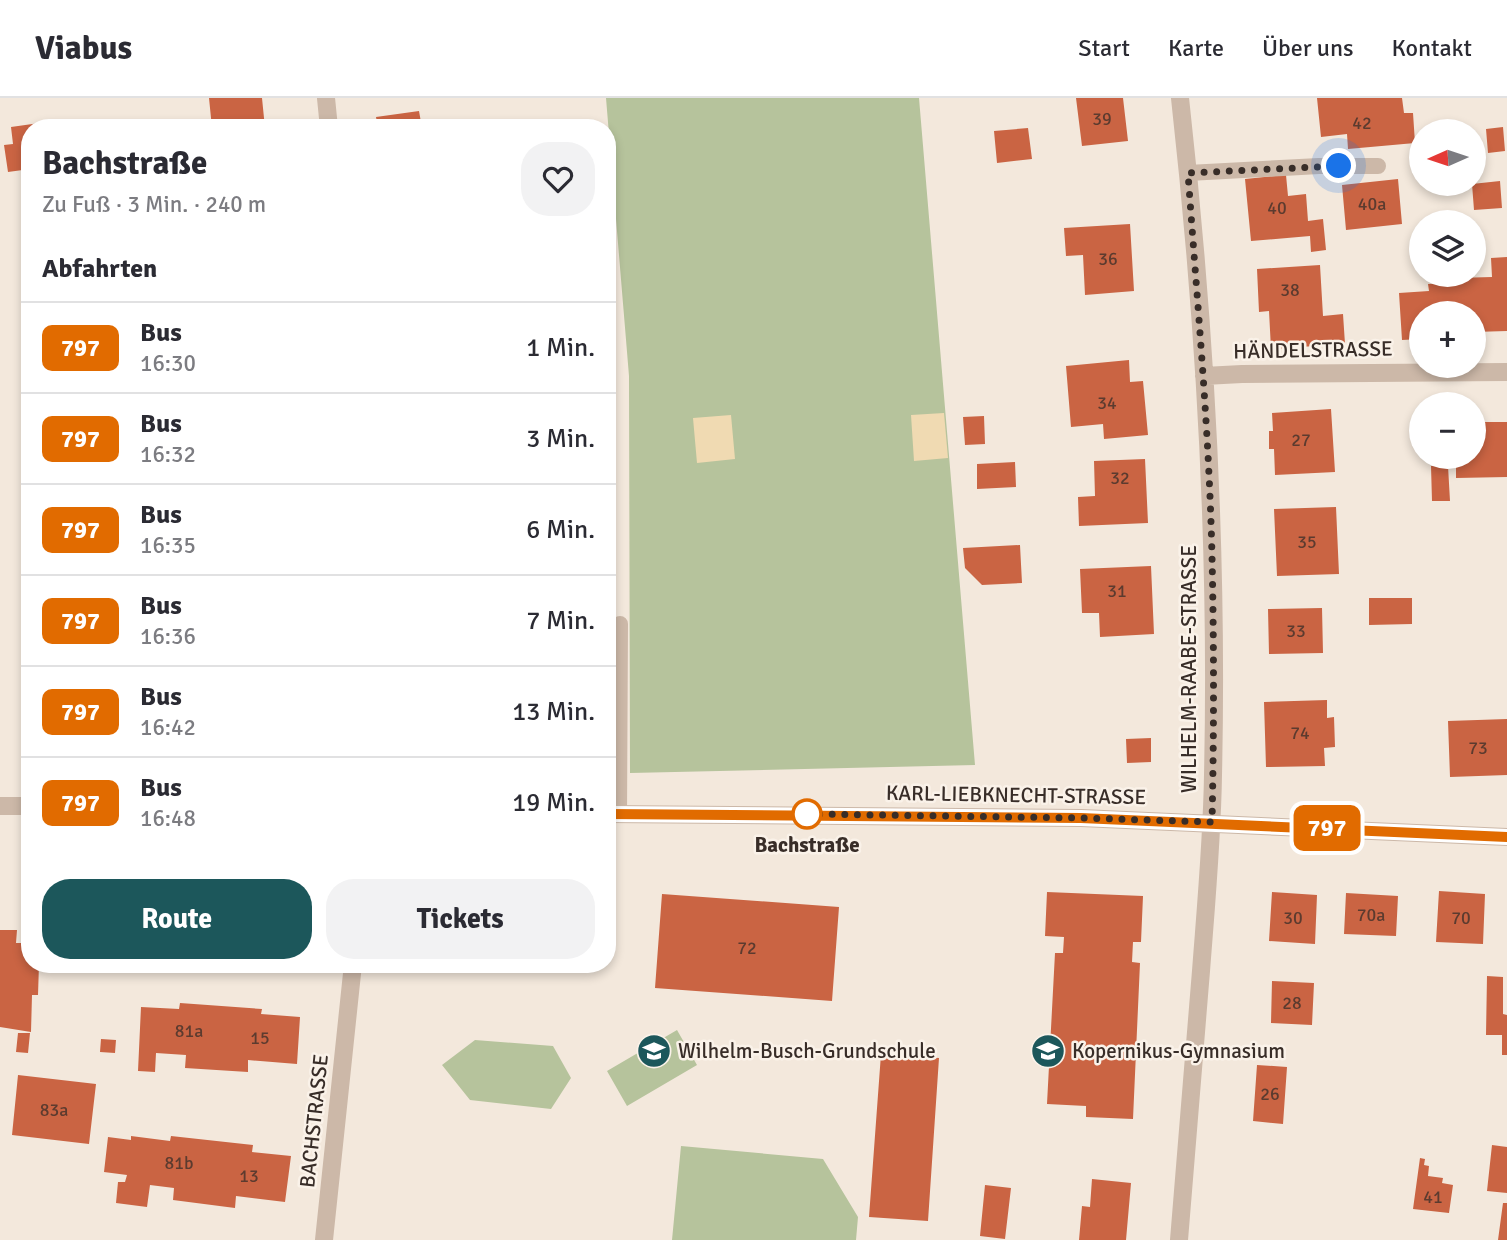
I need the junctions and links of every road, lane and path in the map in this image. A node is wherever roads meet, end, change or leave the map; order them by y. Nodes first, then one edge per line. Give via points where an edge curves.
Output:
1 (326, 98) edge
2 (1180, 98) edge
3 (328, 119) edge
4 (1378, 166) dead end
5 (1188, 173) junction
6 (1507, 372) edge
7 (1203, 376) junction
8 (620, 624) dead end
9 (616, 733) edge
10 (0, 806) edge
11 (21, 806) edge
12 (616, 814) edge
13 (1212, 822) junction
14 (1507, 837) edge
15 (352, 973) edge
16 (324, 1240) edge
17 (1179, 1240) edge

1 - 3 street
2 - 5 street, WILHELM-RAABE-STRASSE
4 - 5 lane
5 - 7 street, WILHELM-RAABE-STRASSE
6 - 7 street, HÄNDELSTRASSE
7 - 13 street, WILHELM-RAABE-STRASSE via 1212,554
8 - 9 lane
10 - 11 street
12 - 13 street, KARL-LIEBKNECHT-STRASSE
13 - 14 street, KARL-LIEBKNECHT-STRASSE
13 - 17 street, WILHELM-RAABE-STRASSE
15 - 16 street, BACHSTRASSE

